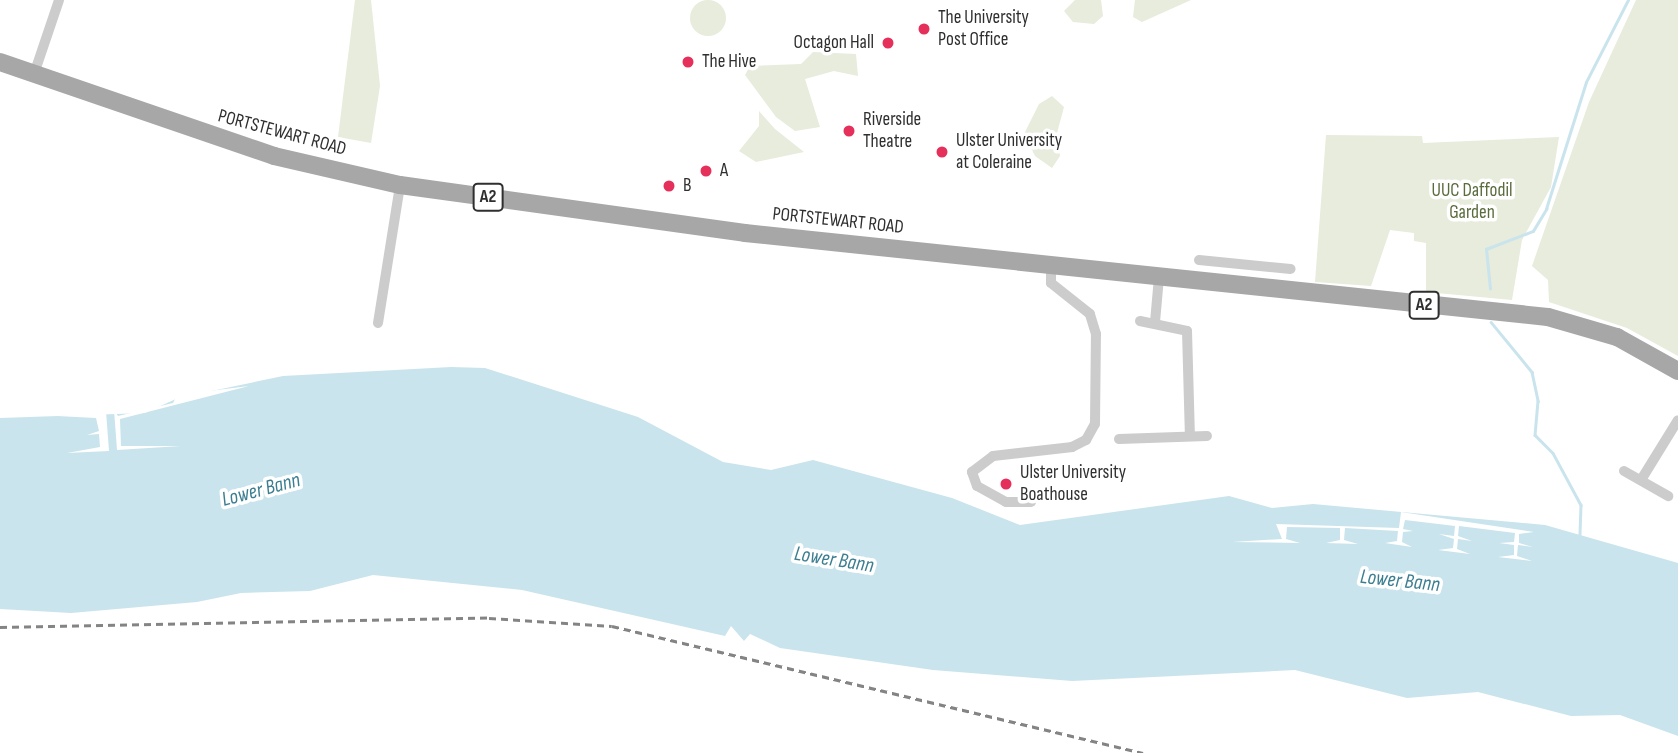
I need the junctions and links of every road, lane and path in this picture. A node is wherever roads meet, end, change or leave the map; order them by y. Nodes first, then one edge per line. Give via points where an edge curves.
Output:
1 (59, 0) edge
2 (0, 62) edge
3 (34, 74) junction
4 (400, 185) junction
5 (1199, 260) dead end
6 (1051, 264) junction
7 (1291, 269) dead end
8 (1159, 278) junction
9 (1140, 321) dead end
10 (1155, 322) junction
11 (378, 323) dead end
12 (1678, 372) edge
13 (1678, 420) edge
14 (1190, 436) junction
15 (1207, 436) dead end
16 (1119, 439) dead end
17 (1624, 471) dead end
18 (1641, 481) junction
19 (1668, 496) dead end
20 (1031, 502) dead end

1 - 3 street
2 - 3 main road, PORTSTEWART ROAD / A2
3 - 4 main road, PORTSTEWART ROAD / A2 via 274,156
4 - 6 main road, PORTSTEWART ROAD / A2 via 745,233
4 - 11 street
5 - 7 street
6 - 8 main road, PORTSTEWART ROAD / A2
6 - 20 street via 1051,283 1090,314 1096,334 1095,424 1086,440 1072,447 993,456 972,472 977,486 1006,502
8 - 10 street
8 - 12 main road, PORTSTEWART ROAD / A2 via 1548,317 1616,337
9 - 10 street
10 - 14 street via 1187,331
13 - 18 street
14 - 15 street
14 - 16 street
17 - 18 street
18 - 19 street

